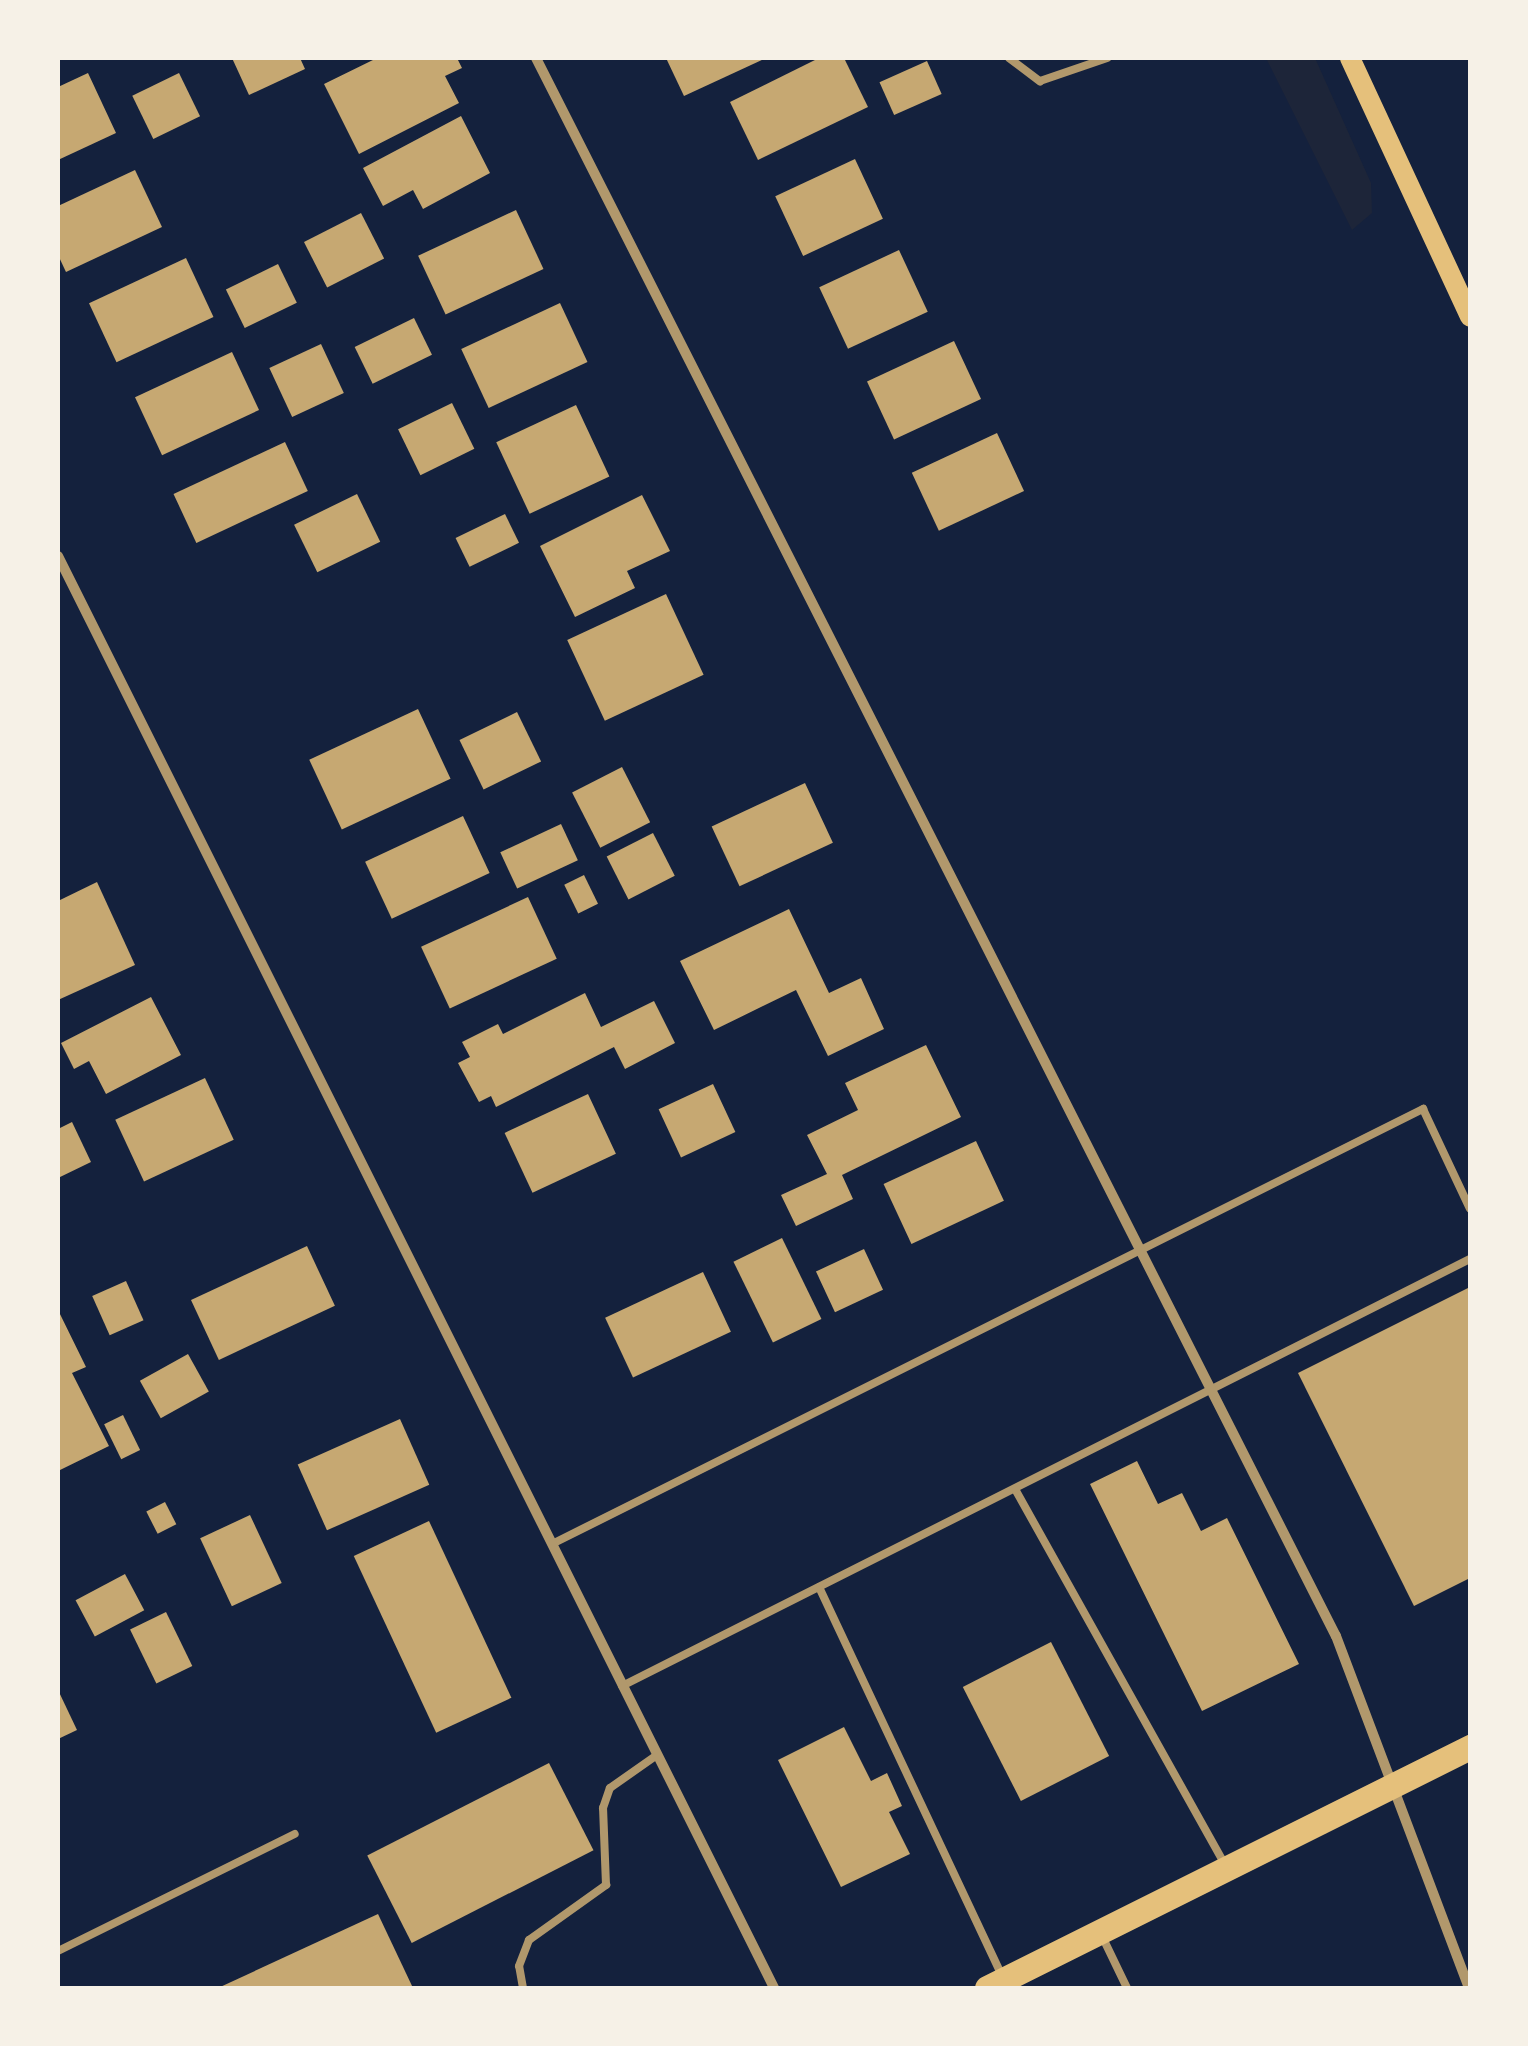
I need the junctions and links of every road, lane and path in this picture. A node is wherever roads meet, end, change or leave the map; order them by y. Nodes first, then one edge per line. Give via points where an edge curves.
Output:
1 (536, 58) edge
2 (1009, 58) edge
3 (1107, 58) edge
4 (1350, 58) edge
5 (1470, 316) edge
6 (58, 556) edge
7 (1470, 1209) edge
8 (1141, 1250) junction
9 (1470, 1259) edge
10 (1212, 1390) junction
11 (1015, 1488) junction
12 (552, 1544) junction
13 (819, 1587) junction
14 (622, 1686) junction
15 (1470, 1748) edge
16 (656, 1755) junction
17 (1392, 1788) junction
18 (295, 1834) dead end
19 (1228, 1868) junction
20 (1100, 1932) junction
21 (58, 1950) edge
22 (996, 1984) edge
23 (523, 1988) edge
24 (774, 1988) edge
25 (1127, 1988) edge
26 (1469, 1988) edge

1 - 8 street
2 - 3 lane via 1040,81
4 - 5 main road
6 - 12 street
7 - 8 lane via 1423,1109
8 - 10 street
8 - 12 lane
9 - 10 lane
10 - 11 lane
10 - 17 street via 1336,1636
11 - 13 lane
11 - 19 lane
12 - 14 street
13 - 14 lane
13 - 22 lane
14 - 16 street
15 - 17 main road
16 - 23 lane via 610,1788 603,1808 606,1885 529,1940 519,1966
16 - 24 street
17 - 19 main road
17 - 26 street
18 - 21 lane
19 - 20 main road
20 - 22 main road
20 - 25 lane

